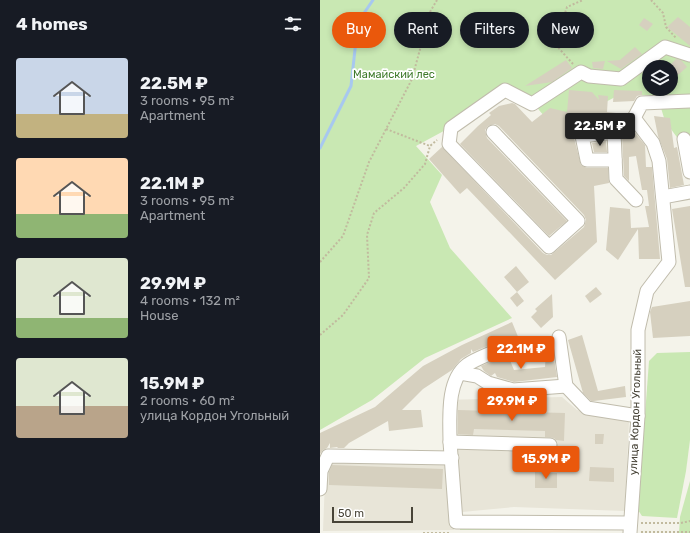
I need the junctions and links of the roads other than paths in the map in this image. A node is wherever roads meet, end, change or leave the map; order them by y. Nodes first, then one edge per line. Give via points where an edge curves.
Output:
1 (690, 55) edge
2 (690, 101) edge
3 (634, 118) junction
4 (493, 132) dead end
5 (614, 132) junction
6 (684, 139) dead end
7 (615, 160) junction
8 (690, 172) edge
9 (690, 192) edge
10 (663, 198) junction
11 (636, 200) dead end
12 (559, 337) dead end
13 (500, 349) dead end
14 (460, 373) junction
15 (566, 386) junction
16 (638, 416) junction
17 (450, 442) junction
18 (550, 445) dead end
19 (452, 458) junction
20 (320, 489) edge
21 (630, 528) edge

1 - 4 street via 665,47 621,79 589,76 581,72 532,104 505,90 451,128 449,144 549,247 578,221
2 - 3 street via 642,103
3 - 5 street
3 - 10 street via 653,143 660,161
5 - 7 street
5 - 7 street via 582,136 587,160
6 - 8 street
7 - 11 street via 616,178
9 - 10 street
10 - 16 street, улица Кордон Угольный via 669,262 646,291 638,330
12 - 15 street
13 - 14 street via 467,365
14 - 15 street via 476,376 488,383 513,390
14 - 17 street via 456,377 450,403
15 - 16 street via 587,408
16 - 21 street, улица Кордон Угольный
17 - 18 street
17 - 19 street
19 - 20 street via 328,456 321,471
19 - 21 street via 456,522

